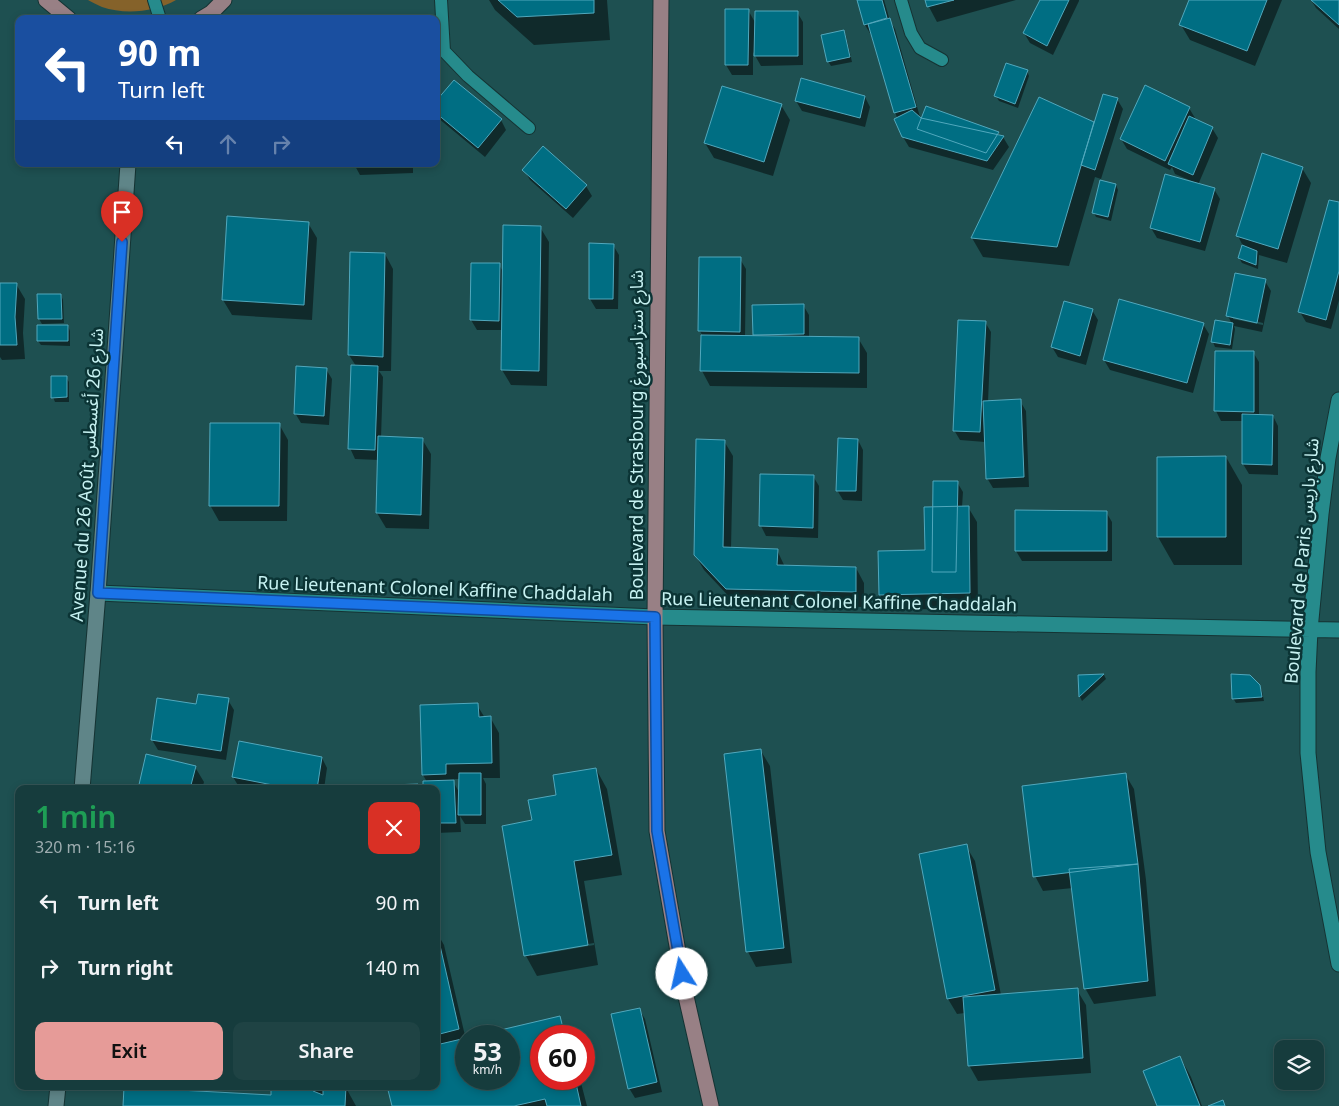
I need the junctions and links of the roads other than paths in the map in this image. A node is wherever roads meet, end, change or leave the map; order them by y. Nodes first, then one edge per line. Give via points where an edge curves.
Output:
1 (154, 0) edge
2 (224, 0) edge
3 (440, 0) edge
4 (661, 0) edge
5 (901, 0) edge
6 (49, 1) edge
7 (65, 15) edge
8 (159, 15) edge
9 (208, 15) edge
10 (942, 60) dead end
11 (529, 128) dead end
12 (128, 167) edge
13 (1339, 400) edge
14 (98, 593) junction
15 (655, 617) junction
16 (1310, 630) junction
17 (1339, 630) edge
18 (82, 785) edge
19 (1339, 964) edge
20 (58, 1090) edge
21 (56, 1106) edge
22 (711, 1106) edge

1 - 8 lane
2 - 9 main road
3 - 11 lane via 444,51
4 - 15 main road, Boulevard de Strasbourg شارع ستراسبورغ
5 - 10 lane via 911,33 920,48
6 - 7 main road
12 - 14 street, Avenue du 26 Août شارع 26 أغسطس
13 - 16 street, Boulevard de Paris شارع باريس via 1328,458
14 - 15 street, Rue Lieutenant Colonel Kaffine Chaddalah
14 - 18 street, Avenue du 26 Août شارع 26 أغسطس
15 - 16 street, Rue Lieutenant Colonel Kaffine Chaddalah
15 - 22 main road, Boulevard de Strasbourg شارع ستراسبورغ via 657,831 685,992
16 - 17 street, Rue Lieutenant Colonel Kaffine Chaddalah
16 - 19 street, Boulevard de Paris شارع باريس via 1308,753 1318,852
20 - 21 street

